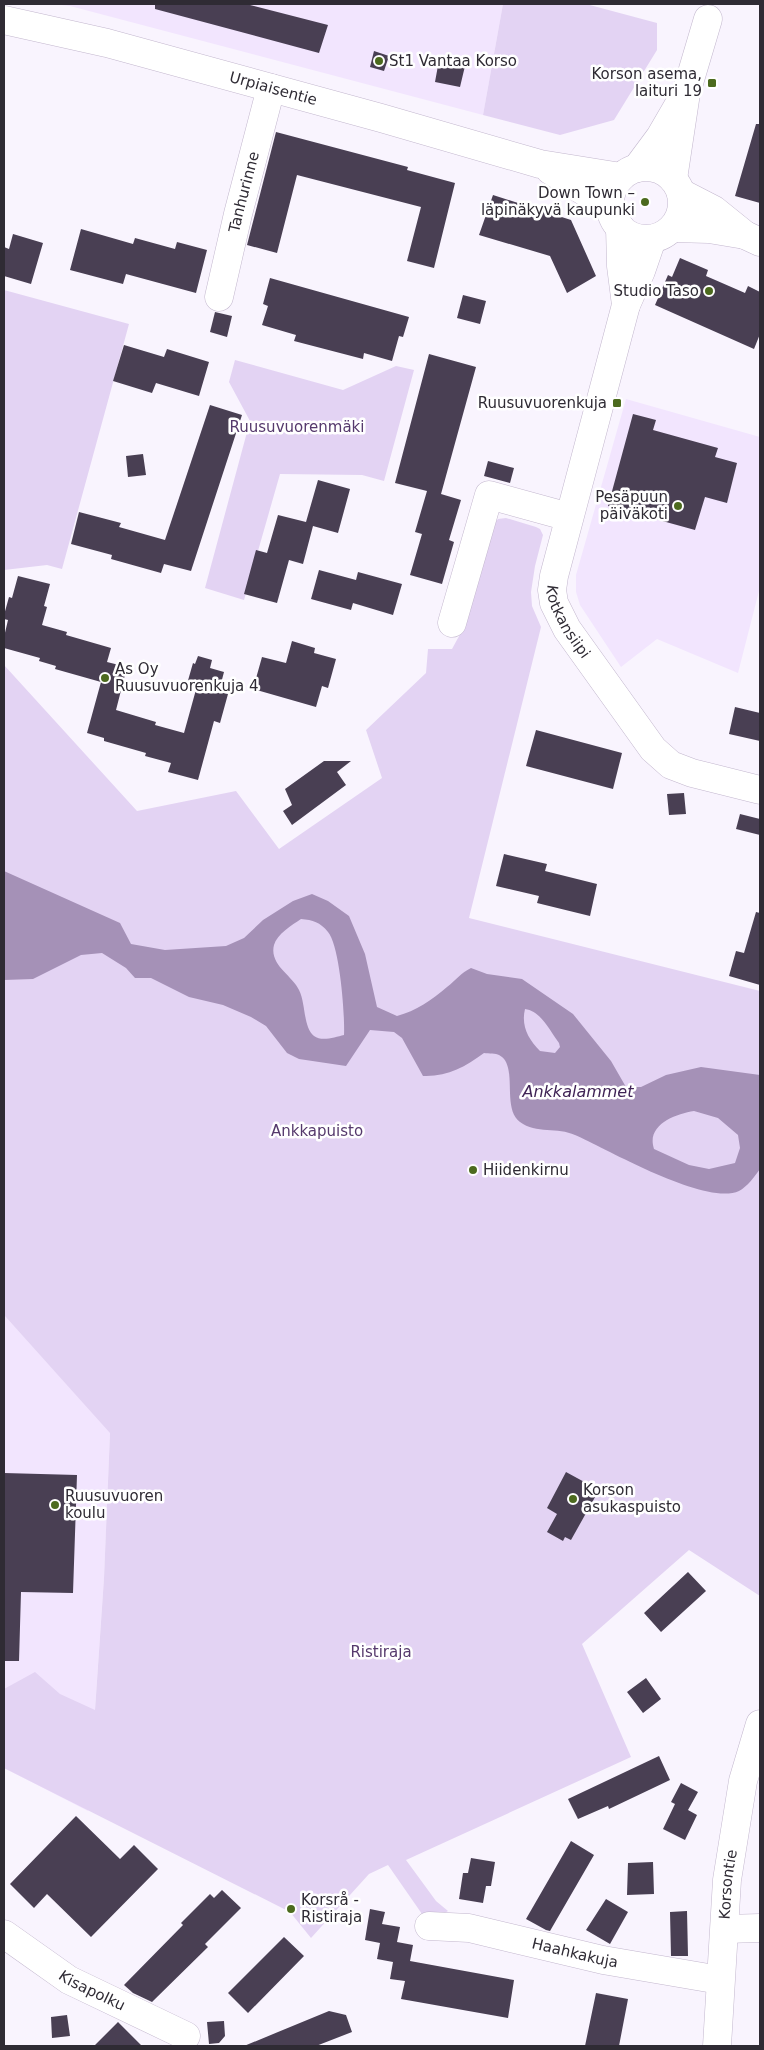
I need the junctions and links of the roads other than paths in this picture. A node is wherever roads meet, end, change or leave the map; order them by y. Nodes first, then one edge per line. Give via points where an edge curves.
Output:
1 (708, 19) dead end
2 (4, 20) edge
3 (271, 88) junction
4 (686, 93) junction
5 (540, 164) junction
6 (629, 172) junction
7 (677, 186) junction
8 (615, 218) junction
9 (662, 233) junction
10 (752, 238) edge
11 (219, 297) dead end
12 (626, 305) junction
13 (569, 517) junction
14 (452, 623) dead end
15 (760, 790) edge
16 (760, 1724) edge
17 (430, 1926) dead end
18 (760, 1928) edge
19 (725, 1929) junction
20 (4, 1934) edge
21 (720, 1980) junction
22 (186, 2036) dead end
23 (717, 2046) edge

1 - 4 main road
2 - 3 main road, Urpiaisentie via 107,42
3 - 5 main road, Urpiaisentie
3 - 11 main road, Tanhurinne
4 - 6 main road via 660,137
4 - 7 main road
5 - 6 main road, Urpiaisentie
5 - 8 main road, Urpiaisentie
6 - 7 main road, Urpiaisentie via 657,168
6 - 8 main road via 612,190
7 - 9 main road via 681,214
7 - 10 main road, Urpiaisentie
8 - 9 main road, Urpiaisentie via 634,237
8 - 12 main road, Kotkansiipi
9 - 10 main road, Urpiaisentie via 709,229
9 - 12 main road, Kotkansiipi
12 - 13 main road, Kotkansiipi
13 - 14 main road via 489,495
13 - 15 main road, Kotkansiipi via 552,590 554,603 567,629 653,749 671,765
16 - 19 main road, Korsontie via 743,1781 727,1880
17 - 21 main road, Haahkakuja via 469,1928 603,1960
18 - 19 main road
19 - 21 main road, Korsontie
20 - 22 main road, Kisapolku via 69,1980
21 - 23 main road, Korsontie

